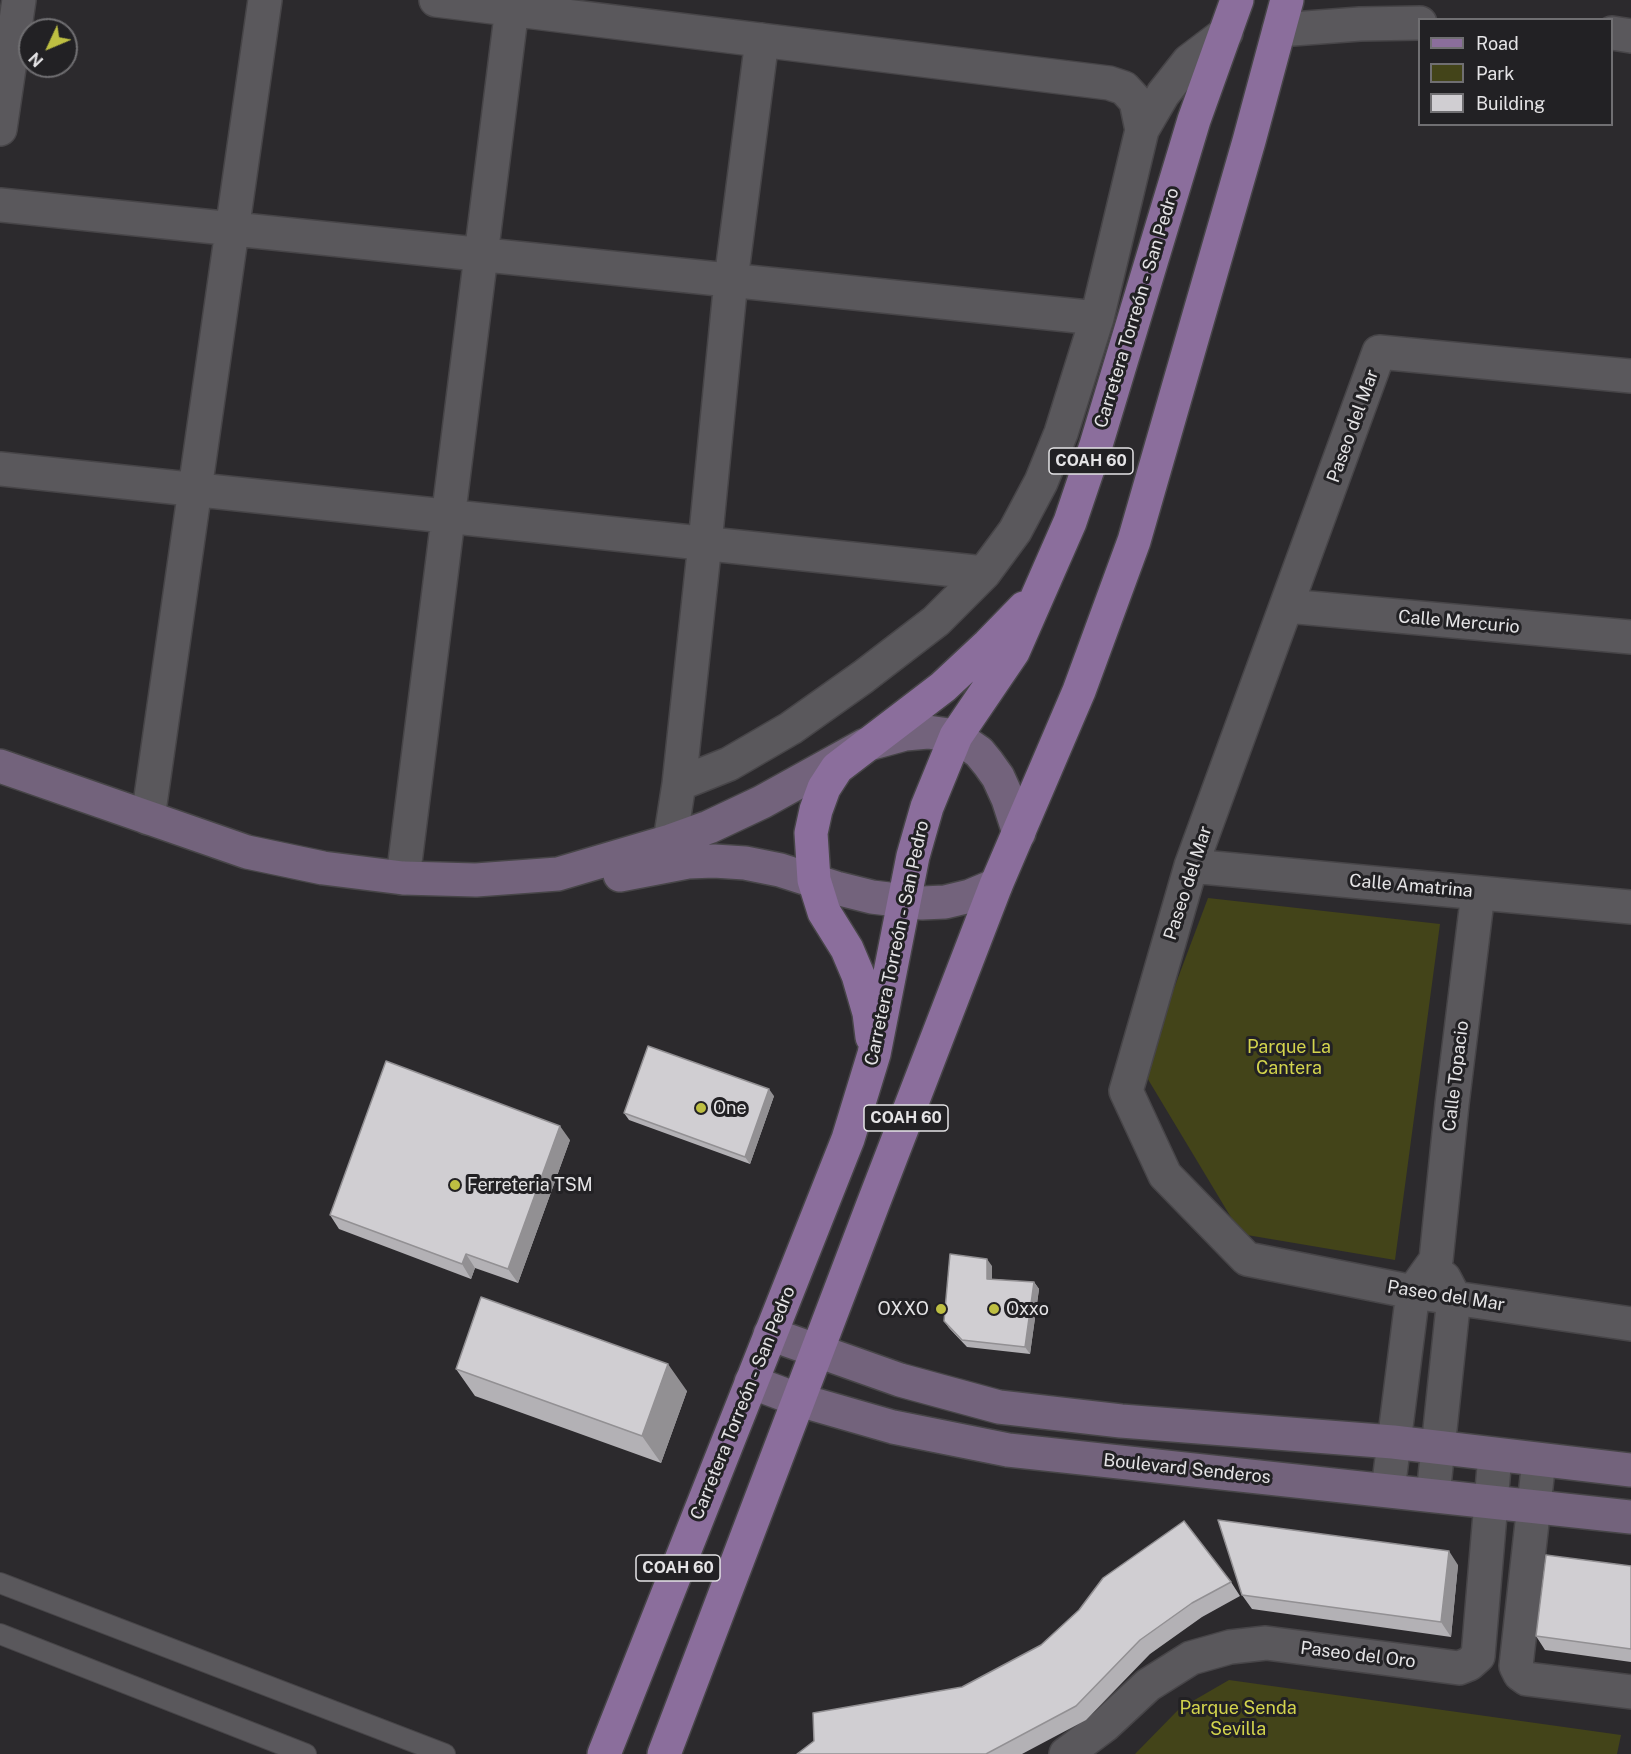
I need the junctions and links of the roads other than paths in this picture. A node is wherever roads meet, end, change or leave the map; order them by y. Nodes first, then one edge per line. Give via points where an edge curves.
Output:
1 (19, 0) edge
2 (265, 0) edge
3 (436, 0) edge
4 (513, 4) edge
5 (1233, 12) edge
6 (1283, 15) edge
7 (1418, 23) edge
8 (1613, 33) edge
9 (1631, 36) edge
10 (762, 40) junction
11 (0, 129) edge
12 (1142, 130) junction
13 (0, 205) edge
14 (232, 228) junction
15 (481, 254) junction
16 (731, 280) junction
17 (1096, 318) junction
18 (1631, 376) edge
19 (0, 469) edge
20 (195, 489) junction
21 (448, 516) junction
22 (705, 543) junction
23 (984, 573) junction
24 (1041, 589) junction
25 (1287, 606) junction
26 (1631, 637) edge
27 (956, 736) junction
28 (865, 745) junction
29 (0, 765) edge
30 (679, 784) junction
31 (148, 818) junction
32 (1019, 833) junction
33 (670, 842) junction
34 (1191, 866) junction
35 (558, 874) junction
36 (402, 878) junction
37 (814, 880) junction
38 (996, 885) junction
39 (1478, 893) junction
40 (905, 902) junction
41 (1631, 907) edge
42 (874, 1054) junction
43 (1436, 1260) junction
44 (1413, 1292) junction
45 (1454, 1297) junction
46 (1631, 1324) edge
47 (770, 1334) junction
48 (817, 1352) junction
49 (751, 1382) junction
50 (799, 1400) junction
51 (1393, 1442) junction
52 (1437, 1447) junction
53 (1495, 1455) junction
54 (1539, 1460) junction
55 (1631, 1470) edge
56 (1388, 1491) junction
57 (1433, 1495) junction
58 (1490, 1501) junction
59 (1533, 1507) junction
60 (1631, 1517) edge
61 (0, 1583) edge
62 (0, 1634) edge
63 (1631, 1692) edge
64 (306, 1754) edge
65 (446, 1754) edge
66 (604, 1754) edge
67 (664, 1754) edge
68 (1066, 1754) edge

1 - 11 street
2 - 14 street
3 - 4 street
4 - 10 street
4 - 15 street
5 - 12 street via 1163,94
5 - 24 main road, Carretera Torreón - San Pedro / COAH 60 via 1194,120 1096,445 1070,522
6 - 7 street via 1360,24
6 - 32 main road, COAH 60 via 1134,541 1079,691
8 - 9 street
10 - 12 street via 1109,83 1131,93
10 - 16 street
12 - 17 street
13 - 14 street
14 - 15 street
14 - 20 street
15 - 16 street
15 - 21 street
16 - 17 street
16 - 22 street
17 - 23 street via 1061,433 1041,482 1015,531
18 - 25 street, Paseo del Mar via 1379,352
19 - 20 street
20 - 21 street
20 - 31 street
21 - 22 street
21 - 36 street
22 - 23 street
22 - 30 street
23 - 30 street via 936,621 791,728 729,764
24 - 27 main road, Carretera Torreón - San Pedro / COAH 60 via 1013,652
24 - 28 main road via 943,687
25 - 26 street, Calle Mercurio
25 - 34 street, Paseo del Mar
27 - 28 main road via 905,734
27 - 32 main road via 979,752 998,777
27 - 40 main road, Carretera Torreón - San Pedro / COAH 60 via 919,833
28 - 33 main road via 762,802
28 - 37 main road via 837,768 824,788 811,833
29 - 31 main road
30 - 33 street
31 - 36 main road via 247,852 323,868
32 - 38 main road, COAH 60
33 - 35 main road
34 - 39 street, Calle Amatrina
34 - 44 street, Paseo del Mar via 1126,1091 1165,1175 1246,1258
35 - 36 main road via 476,880
35 - 37 main road via 604,877 714,861 756,865
37 - 40 main road
37 - 42 main road via 824,912 858,975
38 - 40 main road via 945,902
38 - 48 main road, COAH 60
39 - 41 street, Calle Amatrina
39 - 43 street, Calle Topacio
40 - 42 main road, Carretera Torreón - San Pedro / COAH 60
42 - 47 main road, Carretera Torreón - San Pedro / COAH 60 via 848,1139
43 - 44 street, Calle Topacio
43 - 45 street
44 - 45 street, Paseo del Mar
44 - 51 street, Calle Topacio
45 - 46 street, Paseo del Mar
45 - 52 street
47 - 48 main road
47 - 49 main road, Carretera Torreón - San Pedro / COAH 60
48 - 50 main road, COAH 60
48 - 51 main road via 999,1407 1120,1421
49 - 50 main road, Boulevard Senderos
49 - 66 main road, Carretera Torreón - San Pedro / COAH 60
50 - 56 main road, Boulevard Senderos via 893,1427 1008,1450
50 - 67 main road, COAH 60
51 - 52 main road
51 - 56 street, Calle Topacio
52 - 53 main road
52 - 57 street
53 - 54 main road
53 - 58 street, Paseo del Oro
54 - 55 main road
54 - 59 street
56 - 57 main road, Boulevard Senderos
57 - 58 main road, Boulevard Senderos
58 - 59 main road, Boulevard Senderos
58 - 68 street, Paseo del Oro via 1478,1656 1469,1664 1460,1668 1266,1643 1230,1647 1191,1658 1148,1685
59 - 60 main road, Boulevard Senderos
59 - 63 street via 1516,1666 1520,1674 1527,1679
61 - 65 lane
62 - 64 lane

